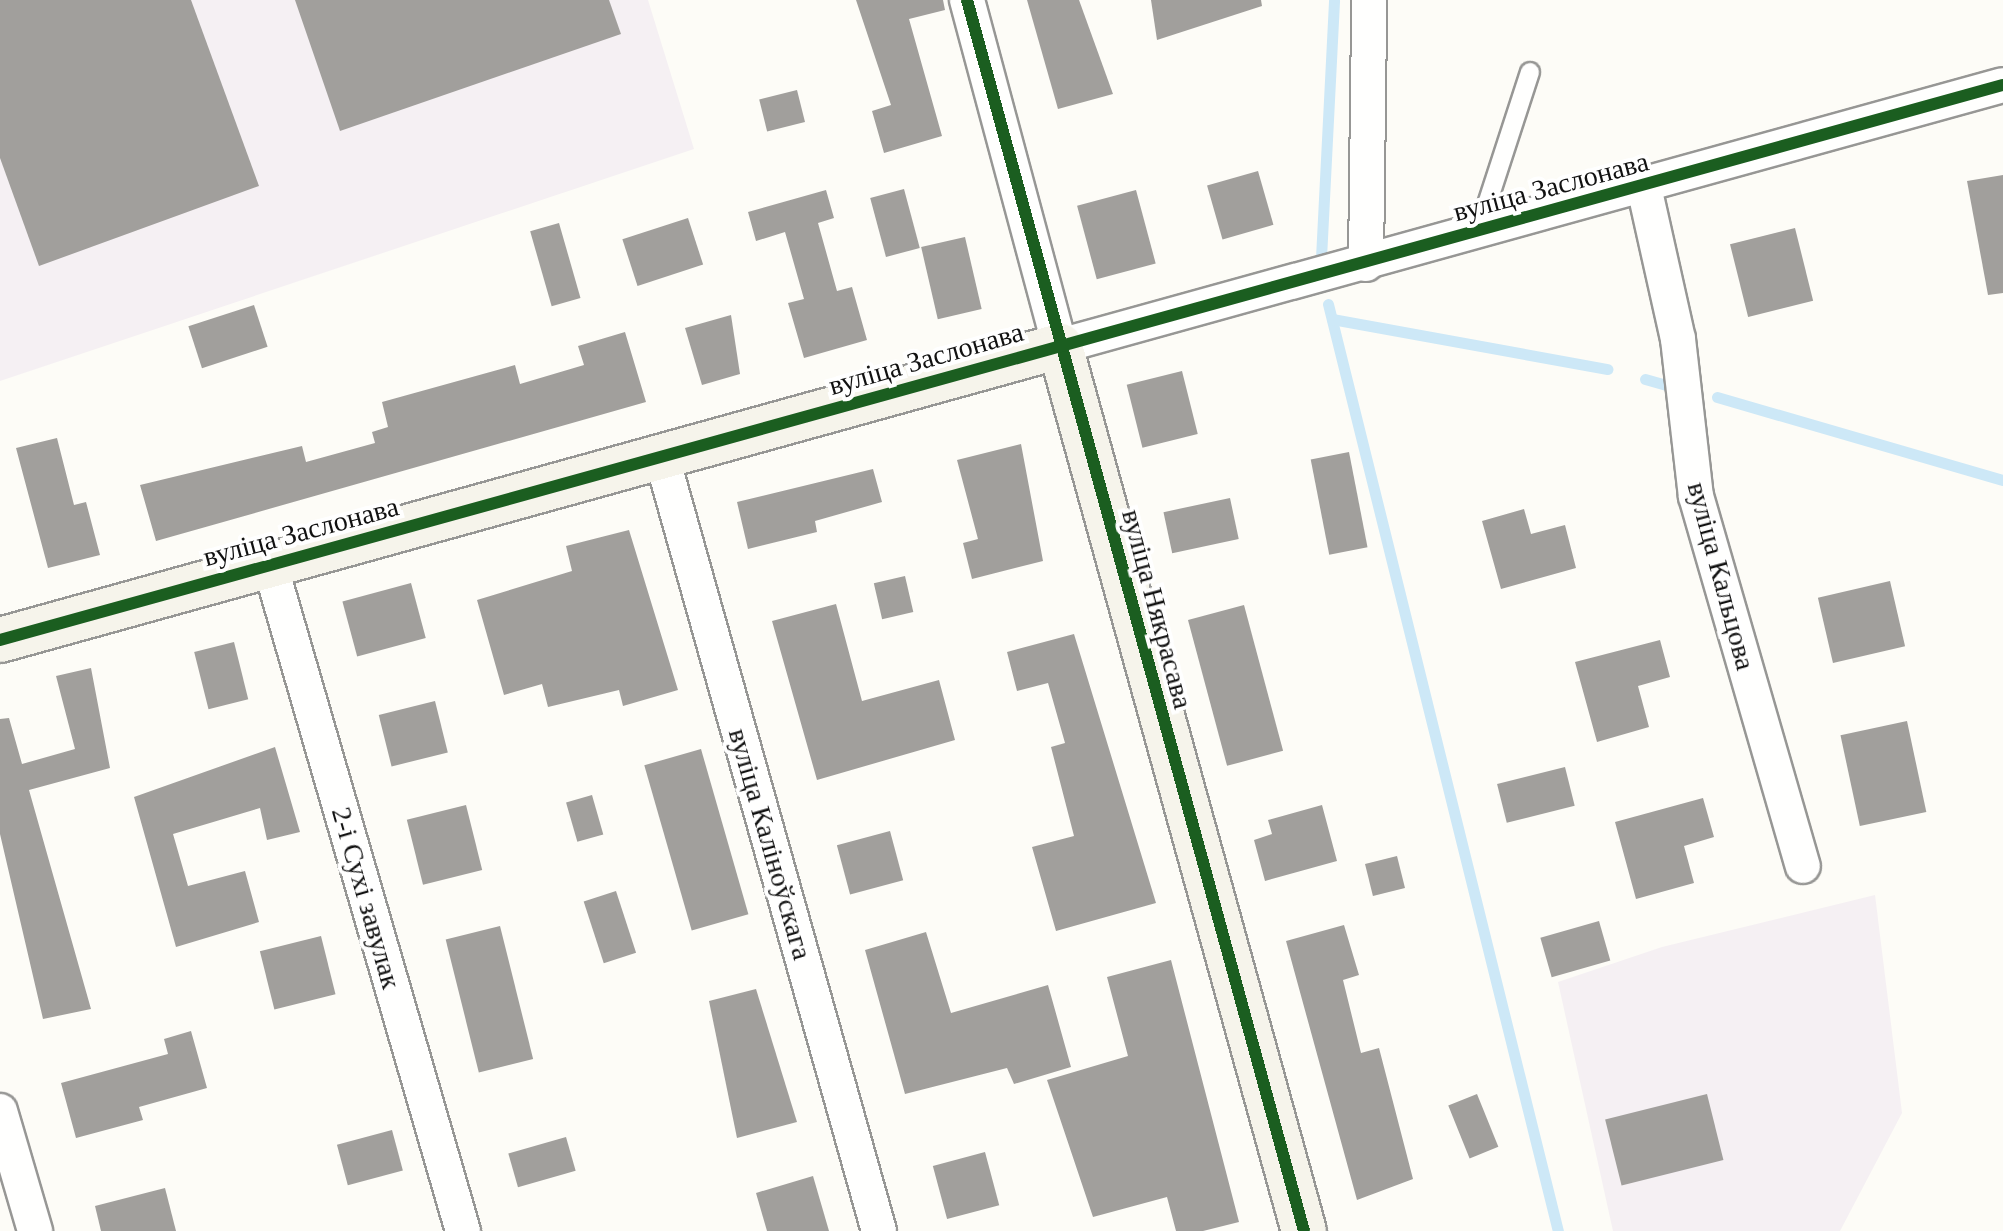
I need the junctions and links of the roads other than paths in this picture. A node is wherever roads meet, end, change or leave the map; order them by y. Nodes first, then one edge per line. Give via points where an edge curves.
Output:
1 (967, 0) edge
2 (1369, 0) edge
3 (1530, 72) dead end
4 (2003, 85) edge
5 (1644, 187) junction
6 (1479, 229) junction
7 (1366, 264) junction
8 (1060, 346) junction
9 (662, 458) junction
10 (270, 565) junction
11 (0, 640) edge
12 (1803, 866) dead end
13 (0, 1111) edge
14 (35, 1231) edge
15 (463, 1231) edge
16 (879, 1231) edge
17 (1304, 1231) edge

1 - 8 street, вуліца Някрасава
2 - 7 street
3 - 6 lane
4 - 5 street, вуліца Заслонава
5 - 6 street, вуліца Заслонава
5 - 12 street, вуліца Кальцова via 1678,339 1696,496
6 - 7 street, вуліца Заслонава
7 - 8 street, вуліца Заслонава
8 - 9 street, вуліца Заслонава
8 - 17 street, вуліца Някрасава
9 - 10 street, вуліца Заслонава
9 - 16 street, вуліца Каліноўскага
10 - 11 street, вуліца Заслонава
10 - 15 street, 2-і Сухі завулак
13 - 14 street

